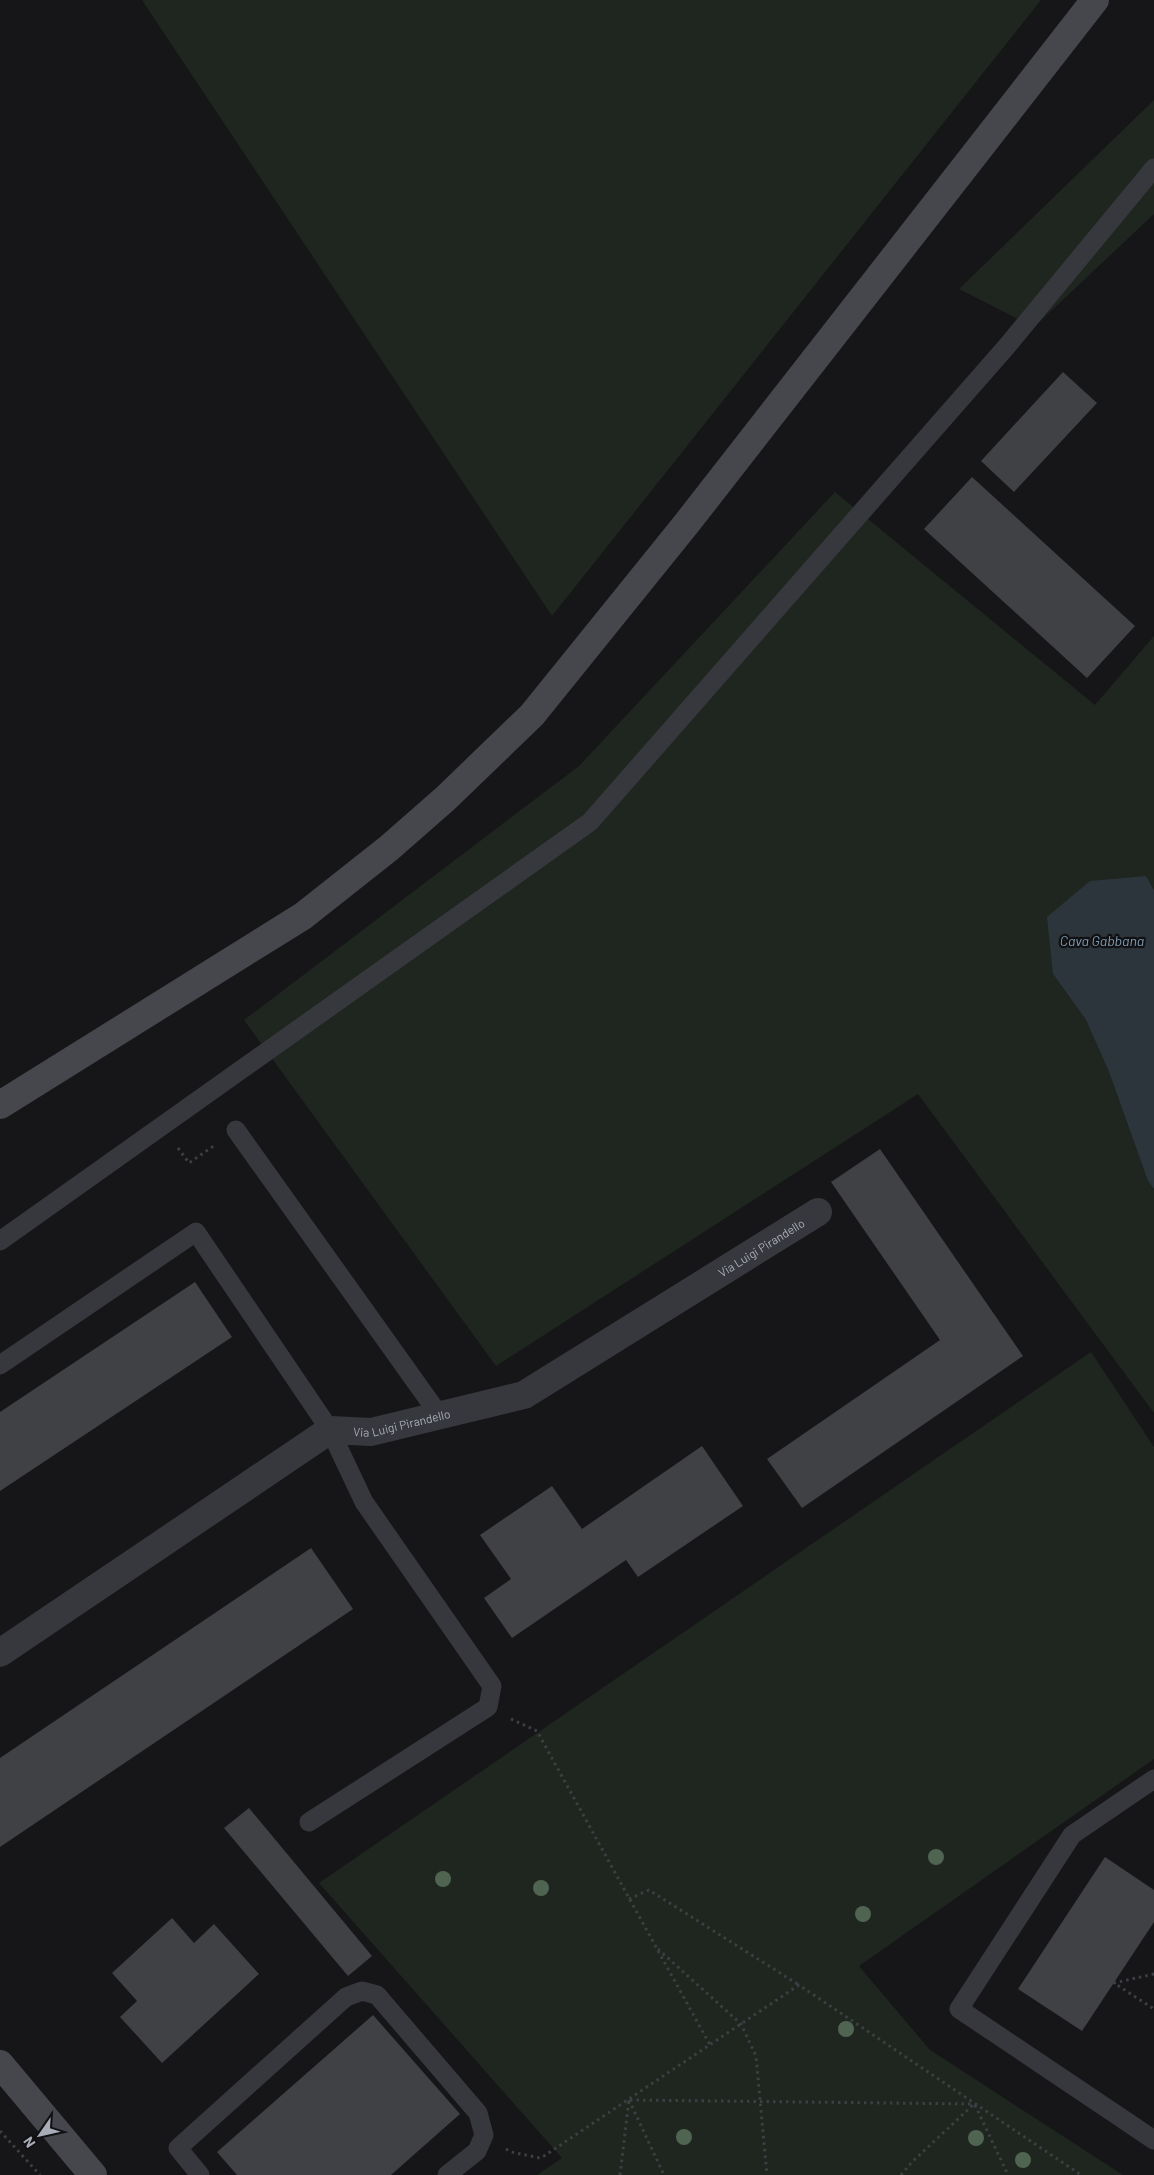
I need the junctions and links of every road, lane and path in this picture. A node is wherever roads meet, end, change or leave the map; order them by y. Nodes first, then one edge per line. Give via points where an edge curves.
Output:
1 (1094, 0) edge
2 (1154, 168) edge
3 (0, 1105) edge
4 (162, 1126) junction
5 (236, 1130) joint
6 (818, 1212) dead end
7 (0, 1241) edge
8 (0, 1365) edge
9 (440, 1416) junction
10 (330, 1430) junction
11 (0, 1653) edge
12 (488, 1707) junction
13 (1154, 1778) edge
14 (309, 1822) dead end
15 (629, 1899) junction
16 (656, 1947) junction
17 (1154, 1974) edge
18 (799, 1985) junction
19 (1154, 2010) edge
20 (741, 2024) junction
21 (710, 2045) junction
22 (0, 2064) edge
23 (629, 2100) junction
24 (762, 2102) junction
25 (975, 2104) junction
26 (0, 2131) edge
27 (482, 2139) junction
28 (1154, 2140) edge
29 (40, 2175) edge
30 (94, 2175) edge
31 (200, 2175) edge
32 (447, 2175) edge
33 (620, 2175) edge
34 (664, 2175) edge
35 (767, 2175) edge
36 (902, 2175) edge
37 (1008, 2175) edge
38 (1081, 2175) edge

1 - 3 street via 532,715 446,798 303,916
2 - 4 lane via 1007,346 590,822
4 - 5 path via 189,1164
4 - 7 lane
5 - 9 lane
6 - 9 street, Via Luigi Pirandello via 524,1396
8 - 10 lane via 196,1232
9 - 10 street, Via Luigi Pirandello via 372,1432
10 - 11 street
10 - 12 lane via 364,1502 492,1686
12 - 14 lane
12 - 15 path via 537,1731
13 - 28 lane via 1072,1835 959,2009
15 - 16 path
15 - 18 path via 649,1890
16 - 20 path
16 - 21 path
17 - 19 path via 1114,1983
18 - 20 path
18 - 25 path
20 - 21 path
20 - 24 path via 756,2056
21 - 23 path
22 - 30 street
23 - 24 path
23 - 27 path via 540,2158 511,2152 489,2139
23 - 33 path
23 - 34 path
24 - 25 path
24 - 35 path
25 - 36 path
25 - 37 path
25 - 38 path
26 - 29 path
27 - 31 lane via 484,2135 478,2114 376,1995 362,1991 346,1997 178,2148
27 - 32 lane via 477,2151

